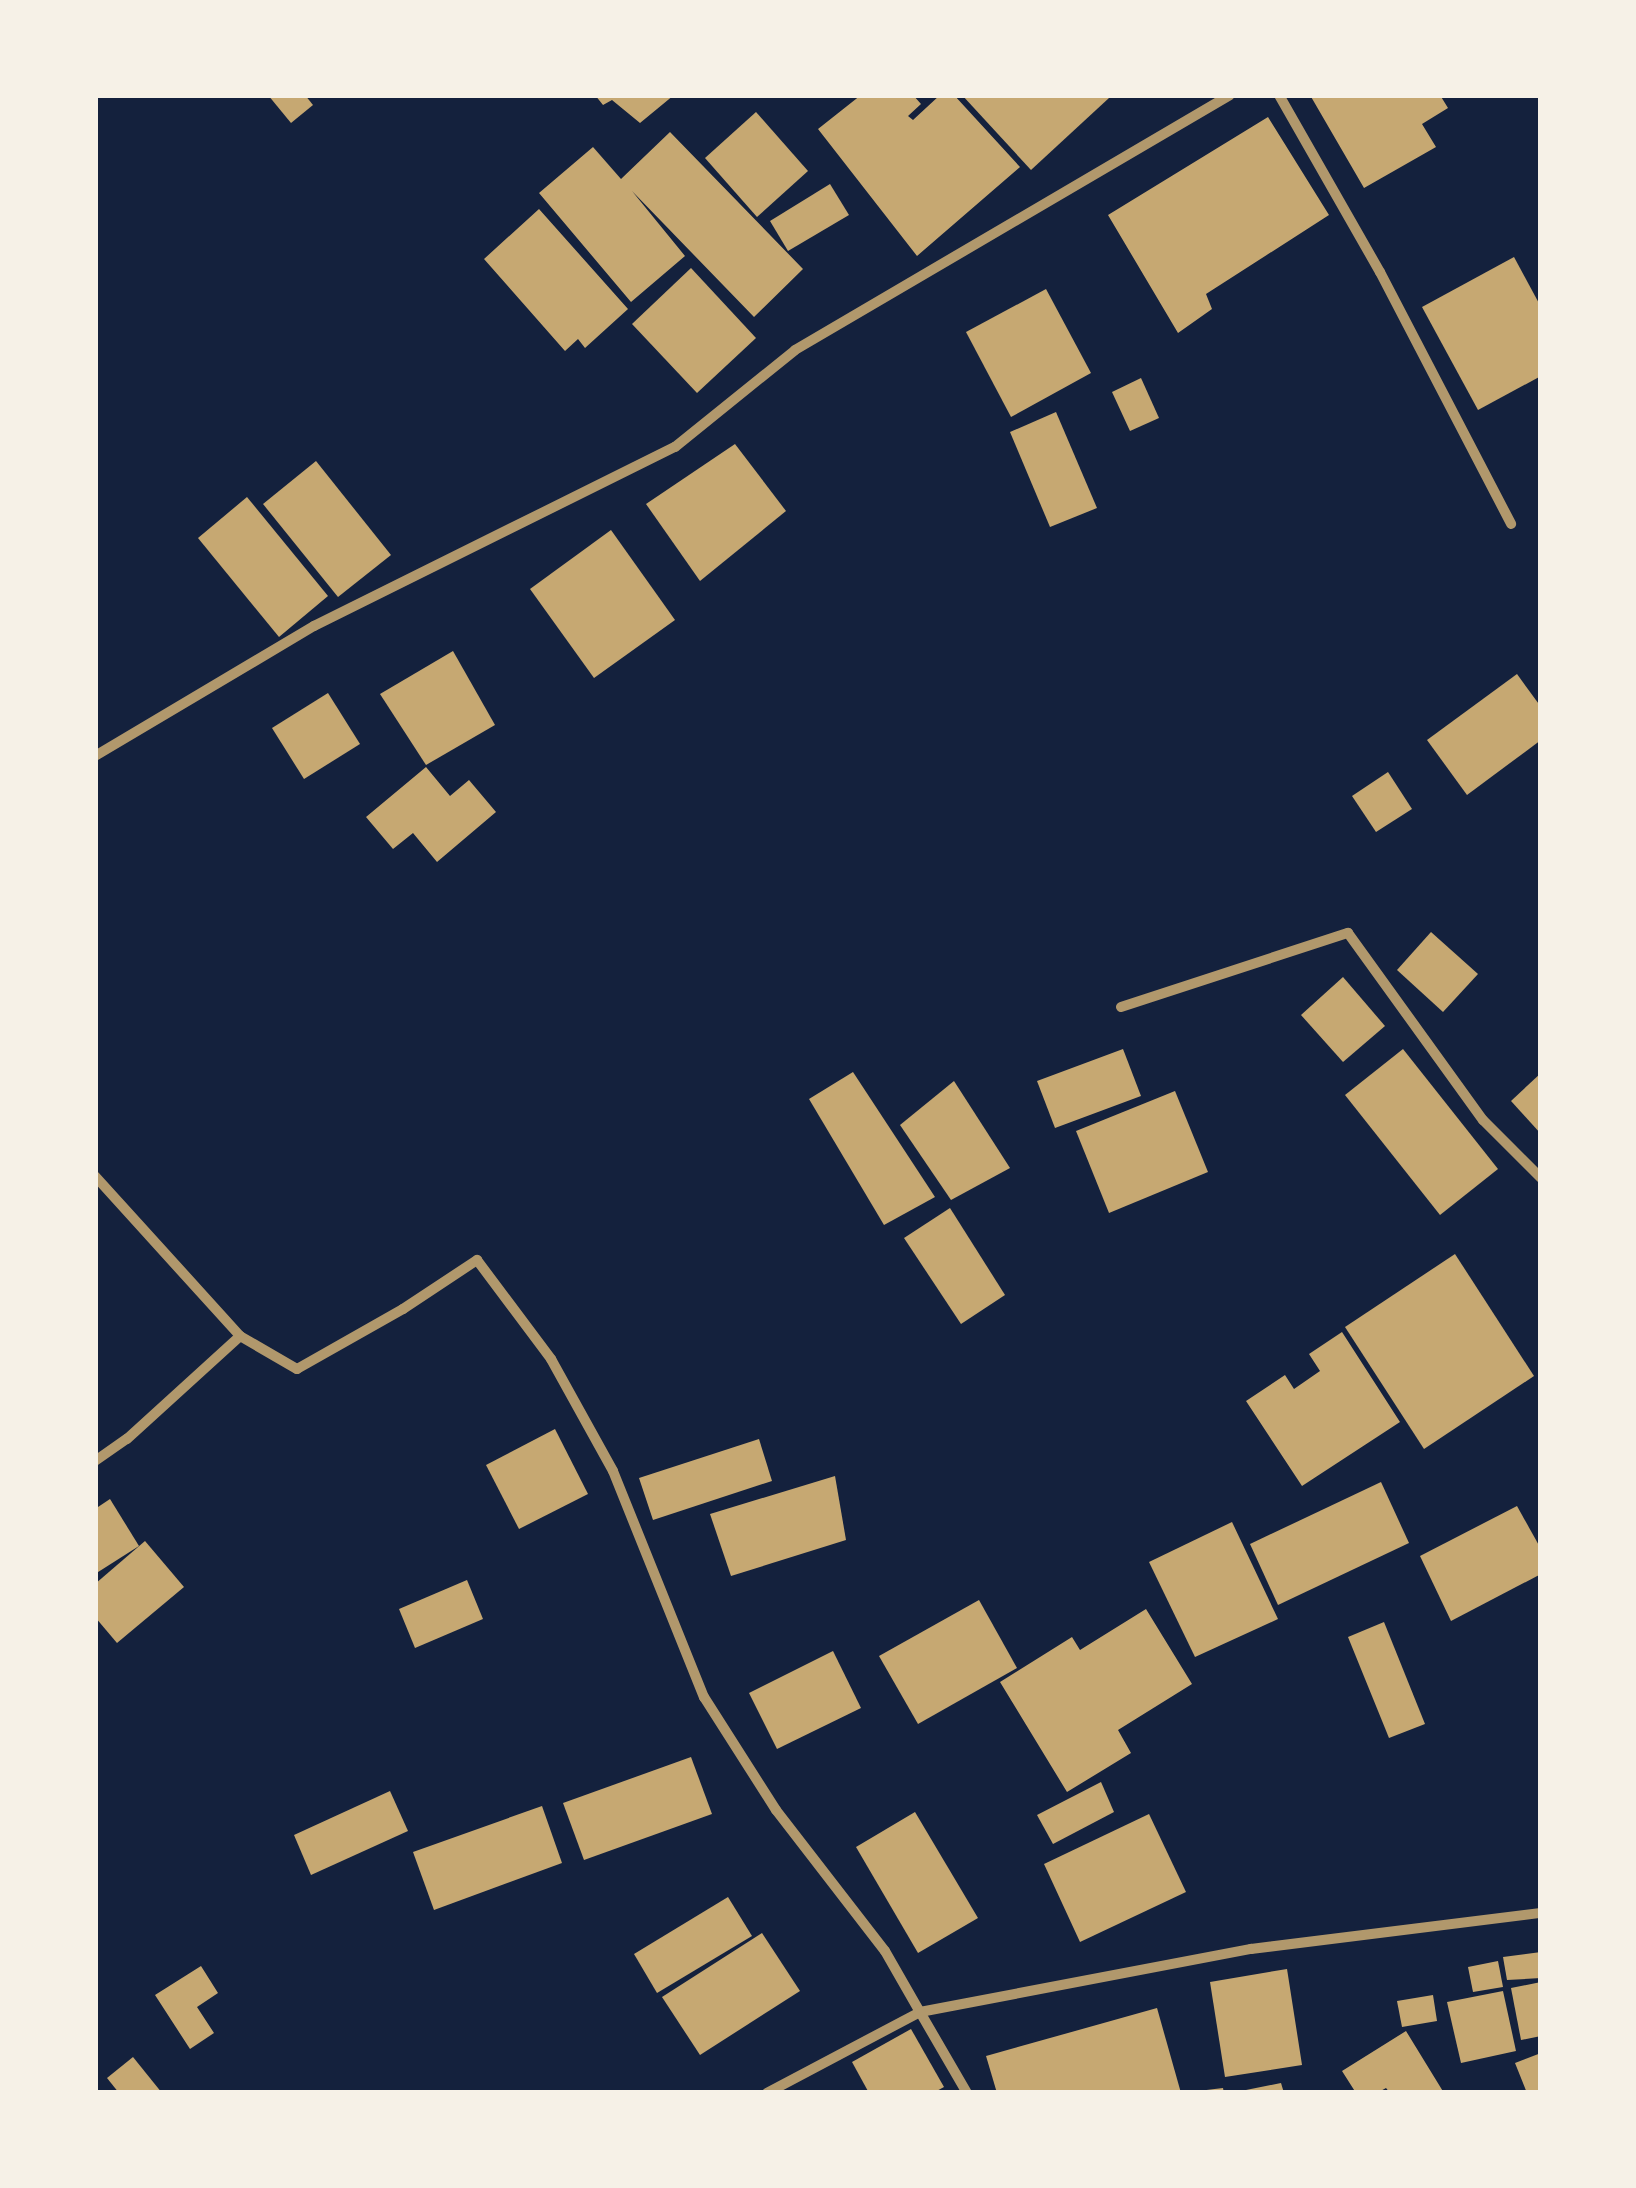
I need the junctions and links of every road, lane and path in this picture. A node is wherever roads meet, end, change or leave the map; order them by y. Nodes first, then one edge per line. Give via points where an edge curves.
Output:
1 (1230, 95) edge
2 (1280, 95) edge
3 (1512, 524) dead end
4 (95, 756) edge
5 (1121, 1007) dead end
6 (95, 1176) edge
7 (1541, 1178) edge
8 (240, 1336) junction
9 (95, 1461) edge
10 (1541, 1913) edge
11 (920, 2012) junction
12 (767, 2093) edge
13 (967, 2093) edge

1 - 4 street via 795,350 674,447 314,626
2 - 3 street
5 - 7 street via 1348,933 1483,1120
6 - 8 street
8 - 9 street
8 - 11 street via 296,1369 478,1260 550,1358 612,1470 704,1697 776,1810 885,1951
10 - 11 street via 1252,1949
11 - 12 street
11 - 13 street

